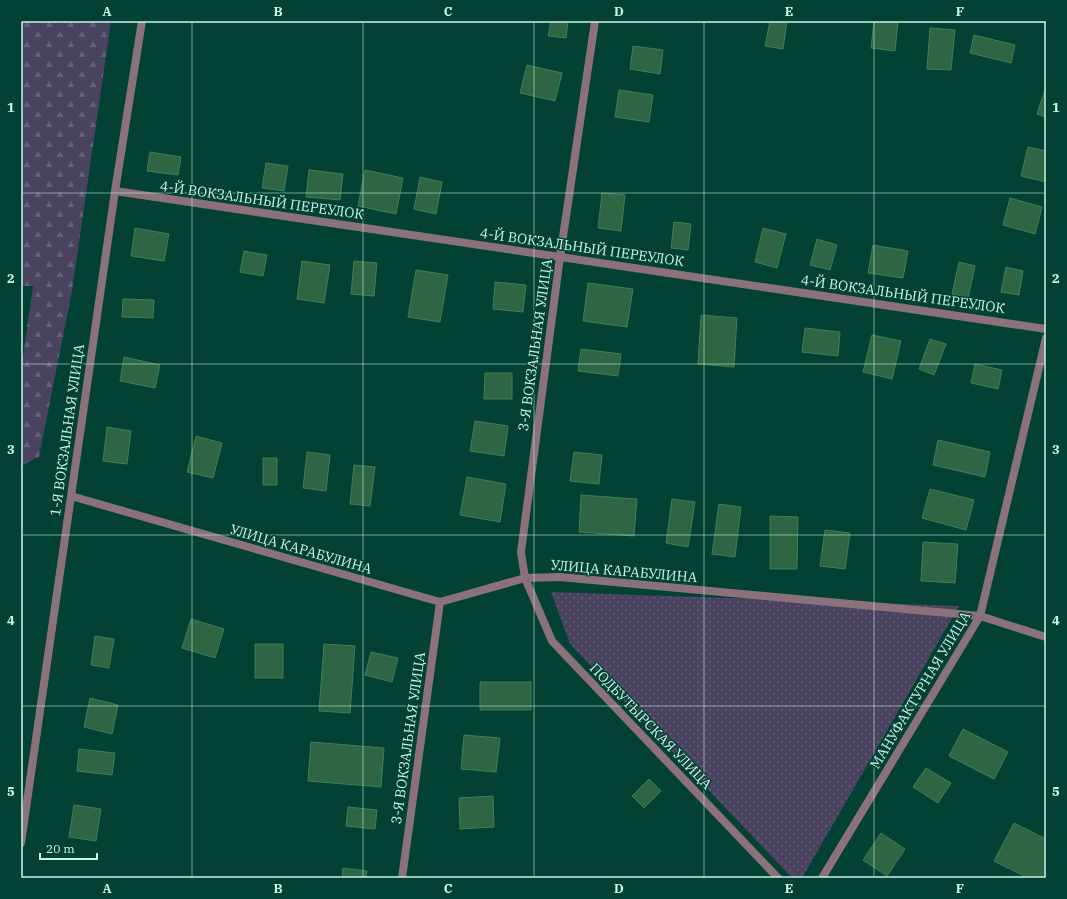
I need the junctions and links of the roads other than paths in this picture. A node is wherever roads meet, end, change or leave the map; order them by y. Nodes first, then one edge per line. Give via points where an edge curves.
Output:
1 (142, 21) edge
2 (595, 21) edge
3 (115, 191) junction
4 (560, 257) junction
5 (1046, 329) edge
6 (1046, 338) edge
7 (71, 496) junction
8 (525, 578) junction
9 (440, 602) junction
10 (980, 616) junction
11 (1046, 637) edge
12 (21, 844) edge
13 (402, 878) edge
14 (778, 878) edge
15 (822, 878) edge

1 - 3 street, 1-Я ВОКЗАЛЬНАЯ УЛИЦА
2 - 4 street, 3-Я ВОКЗАЛЬНАЯ УЛИЦА
3 - 4 street, 4-Й ВОКЗАЛЬНЫЙ ПЕРЕУЛОК
3 - 7 street, 1-Я ВОКЗАЛЬНАЯ УЛИЦА
4 - 5 street, 4-Й ВОКЗАЛЬНЫЙ ПЕРЕУЛОК
4 - 8 street, 3-Я ВОКЗАЛЬНАЯ УЛИЦА via 521,552
6 - 10 street, МАНУФАКТУРНАЯ УЛИЦА
7 - 9 street, УЛИЦА КАРАБУЛИНА
7 - 12 street, 1-Я ВОКЗАЛЬНАЯ УЛИЦА
8 - 9 street, УЛИЦА КАРАБУЛИНА
8 - 10 street, УЛИЦА КАРАБУЛИНА via 560,577
8 - 14 street, ПОДБУТЫРСКАЯ УЛИЦА via 552,640
9 - 13 street, 3-Я ВОКЗАЛЬНАЯ УЛИЦА
10 - 11 street, УЛИЦА КАРАБУЛИНА
10 - 15 street, МАНУФАКТУРНАЯ УЛИЦА

